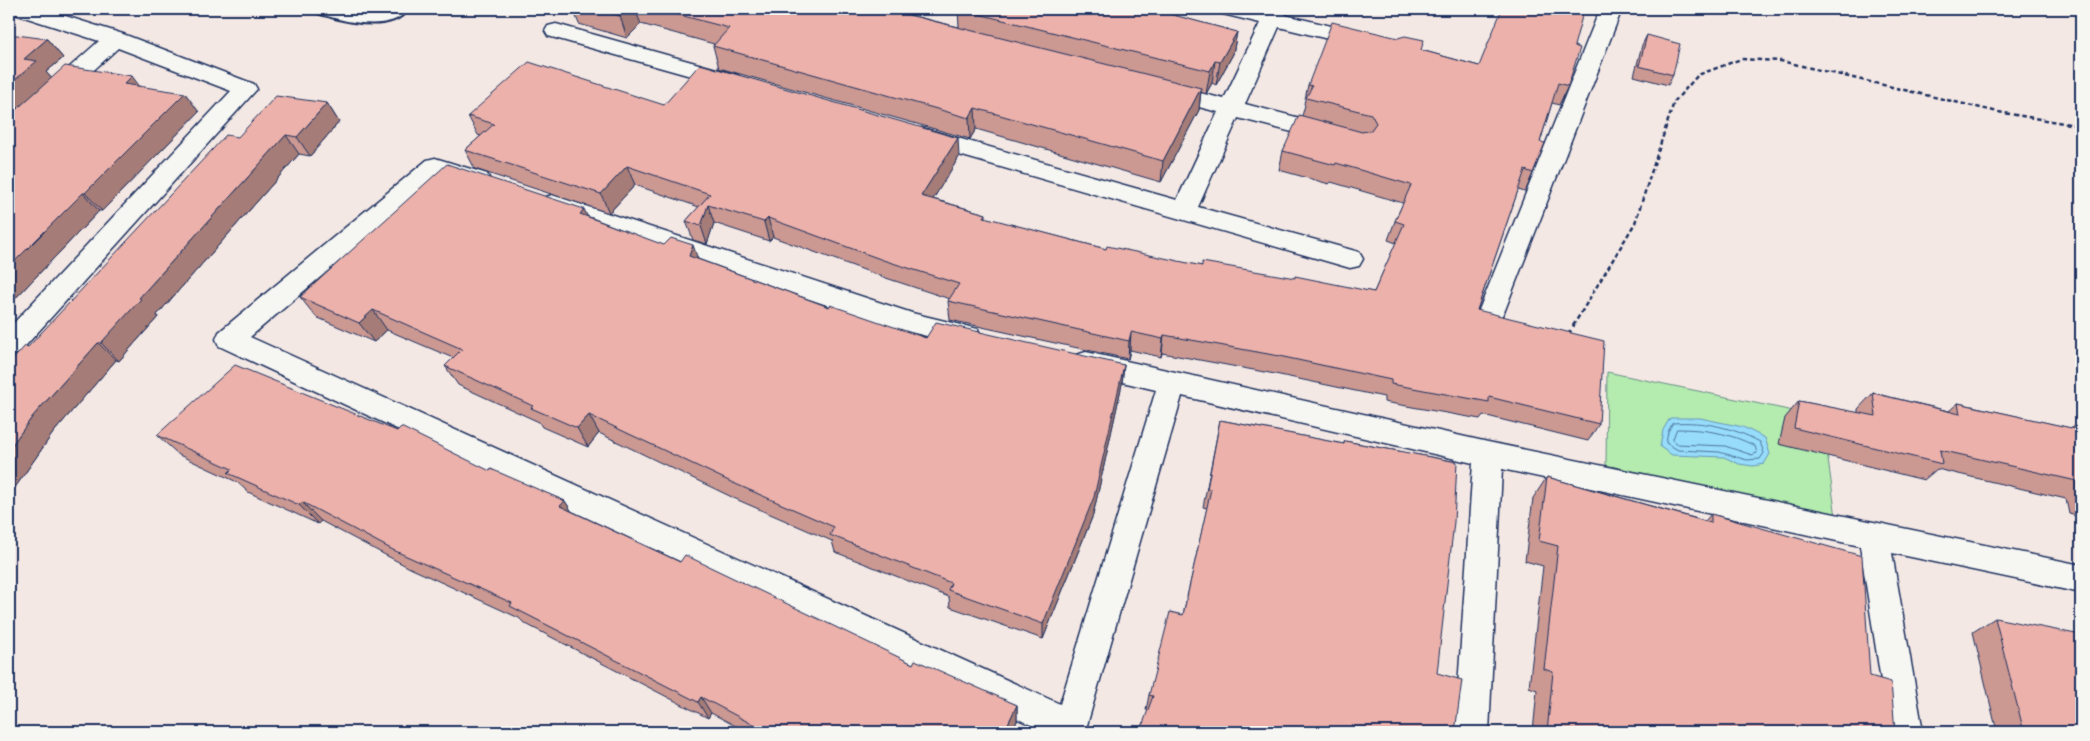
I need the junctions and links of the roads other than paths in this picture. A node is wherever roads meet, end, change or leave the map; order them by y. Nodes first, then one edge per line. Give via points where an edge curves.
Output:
1 (22, 9) edge
2 (323, 9) edge
3 (399, 9) edge
4 (1230, 9) edge
5 (1611, 9) edge
6 (1275, 14) edge
7 (556, 30) dead end
8 (115, 39) junction
9 (1384, 46) edge
10 (746, 85) edge
11 (1146, 86) edge
12 (1232, 108) junction
13 (898, 129) edge
14 (9, 134) edge
15 (1348, 138) edge
16 (504, 188) edge
17 (530, 197) edge
18 (1184, 211) junction
19 (1350, 259) dead end
20 (1492, 310) dead end
21 (988, 341) edge
22 (9, 345) edge
23 (1066, 359) edge
24 (1172, 383) junction
25 (1488, 454) junction
26 (1874, 536) junction
27 (2081, 579) edge
28 (1069, 729) edge
29 (1472, 732) edge
30 (1906, 732) edge

1 - 8 street
2 - 3 lane via 369,20 388,16
4 - 6 street
5 - 20 street
6 - 9 street
6 - 12 street
7 - 10 street
8 - 14 street
8 - 22 street via 246,89
11 - 12 street
12 - 15 street
12 - 18 street
13 - 18 street
16 - 28 street via 435,166 229,339
17 - 21 street via 911,323
18 - 19 street
23 - 24 street
24 - 25 street
24 - 28 street
25 - 26 street
25 - 29 street
26 - 27 street
26 - 30 street

